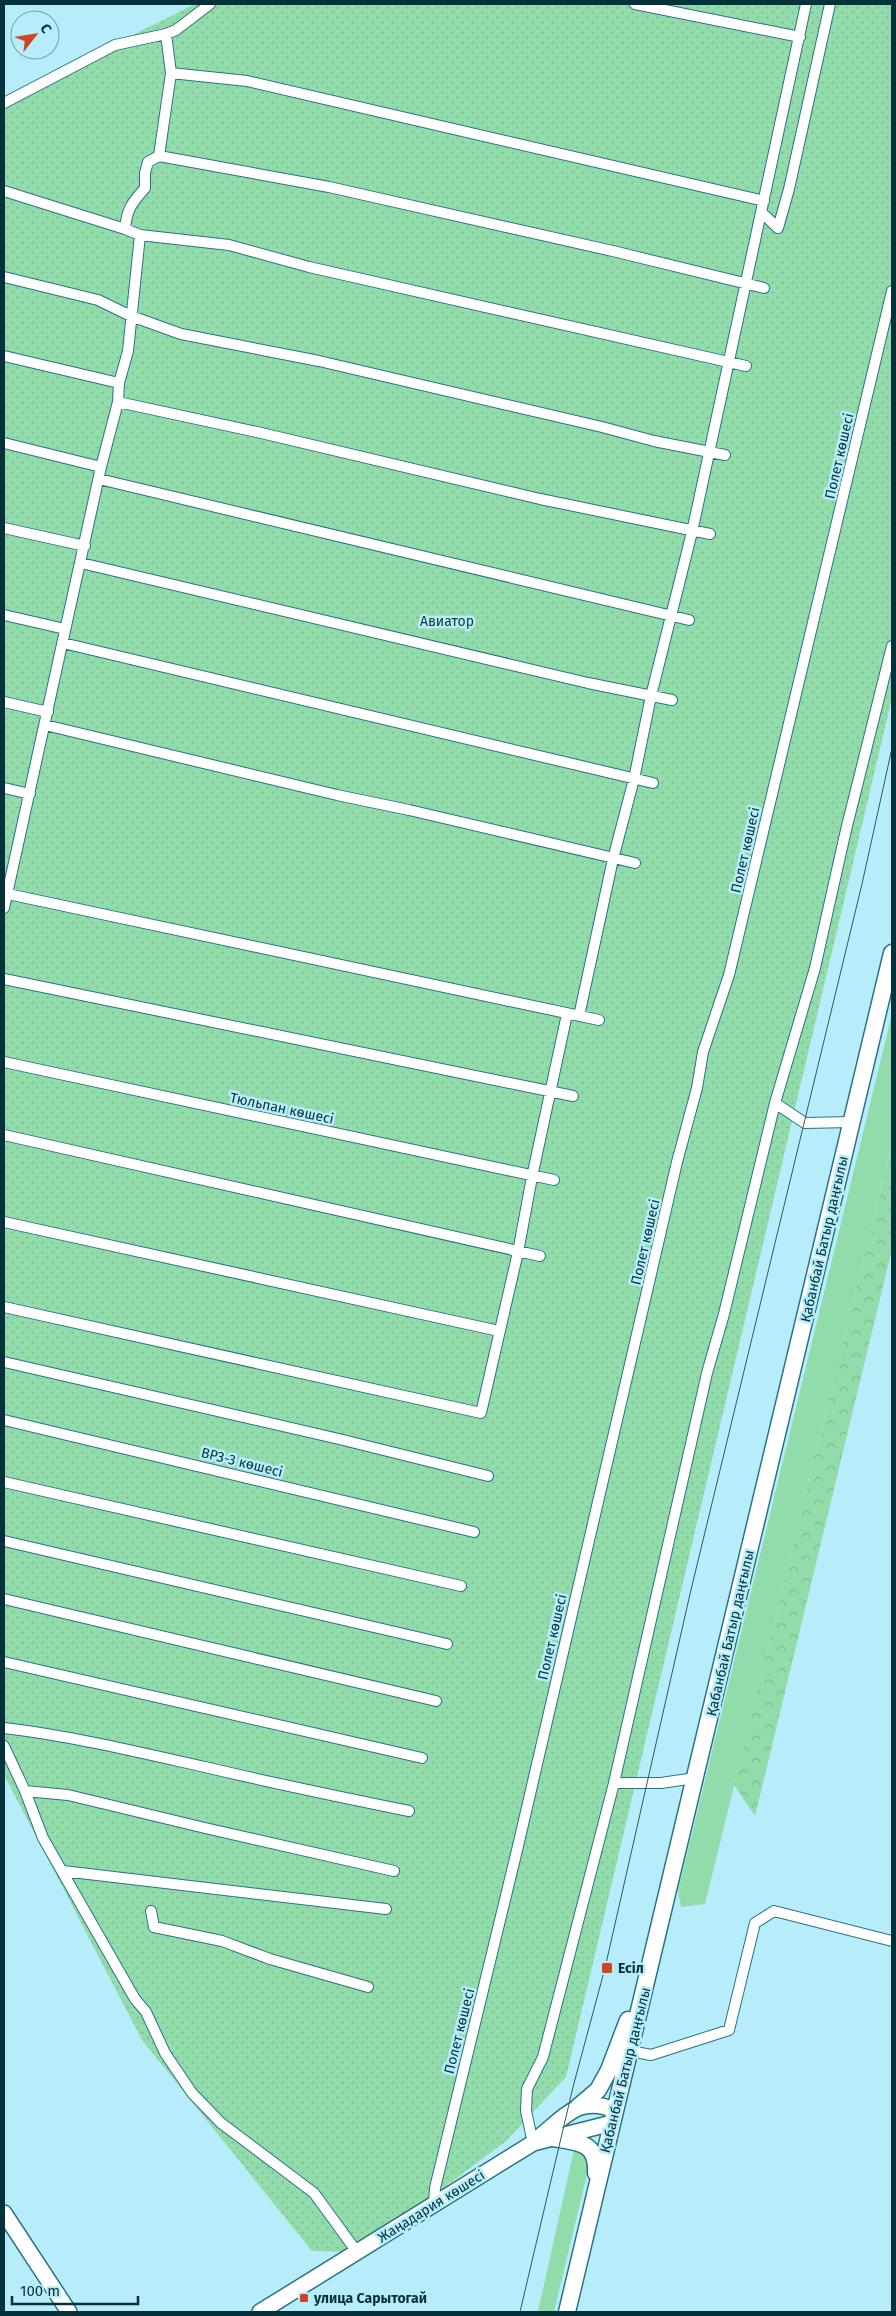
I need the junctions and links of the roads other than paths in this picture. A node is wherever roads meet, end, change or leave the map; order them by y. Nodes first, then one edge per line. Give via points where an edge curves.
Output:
1 (210, 4) edge
2 (635, 4) edge
3 (806, 4) edge
4 (830, 4) edge
5 (166, 34) junction
6 (800, 37) junction
7 (171, 73) junction
8 (4, 102) edge
9 (159, 156) junction
10 (4, 191) edge
11 (764, 201) junction
12 (762, 213) junction
13 (125, 229) junction
14 (140, 235) junction
15 (4, 277) edge
16 (747, 283) junction
17 (764, 288) dead end
18 (892, 291) edge
19 (131, 316) junction
20 (4, 356) edge
21 (728, 362) junction
22 (746, 366) dead end
23 (119, 383) junction
24 (118, 402) junction
25 (4, 443) edge
26 (709, 450) junction
27 (725, 455) dead end
28 (100, 467) junction
29 (99, 479) junction
30 (4, 528) edge
31 (692, 532) junction
32 (710, 534) dead end
33 (84, 546) junction
34 (81, 563) junction
35 (4, 615) edge
36 (671, 616) junction
37 (690, 620) dead end
38 (66, 629) junction
39 (63, 643) junction
40 (892, 646) edge
41 (651, 696) junction
42 (672, 700) dead end
43 (4, 702) edge
44 (48, 712) junction
45 (45, 725) junction
46 (634, 779) junction
47 (653, 783) dead end
48 (4, 788) edge
49 (30, 794) junction
50 (613, 859) junction
51 (635, 863) dead end
52 (7, 874) edge
53 (8, 894) junction
54 (4, 908) edge
55 (892, 954) edge
56 (4, 979) edge
57 (567, 1014) junction
58 (579, 1016) junction
59 (599, 1020) dead end
60 (4, 1062) edge
61 (549, 1092) junction
62 (573, 1096) dead end
63 (774, 1103) junction
64 (852, 1122) junction
65 (4, 1135) edge
66 (532, 1177) junction
67 (554, 1180) dead end
68 (4, 1222) edge
69 (518, 1252) junction
70 (540, 1256) dead end
71 (4, 1307) edge
72 (499, 1331) junction
73 (4, 1362) edge
74 (4, 1420) edge
75 (488, 1476) dead end
76 (4, 1482) edge
77 (474, 1532) dead end
78 (4, 1541) edge
79 (461, 1586) dead end
80 (4, 1598) edge
81 (447, 1644) dead end
82 (4, 1662) edge
83 (436, 1701) dead end
84 (4, 1728) edge
85 (4, 1746) edge
86 (422, 1758) dead end
87 (695, 1778) junction
88 (614, 1783) junction
89 (26, 1791) junction
90 (409, 1811) dead end
91 (63, 1871) junction
92 (394, 1871) dead end
93 (386, 1909) dead end
94 (151, 1911) dead end
95 (892, 1941) edge
96 (655, 1947) junction
97 (368, 1987) dead end
98 (630, 2051) junction
99 (578, 2107) junction
100 (614, 2116) junction
101 (553, 2138) junction
102 (533, 2142) junction
103 (594, 2194) junction
104 (434, 2203) junction
105 (4, 2213) edge
106 (358, 2252) junction
107 (69, 2312) edge
108 (260, 2312) edge
109 (567, 2312) edge

1 - 5 street
2 - 6 street
3 - 6 street
4 - 12 street via 778,228
5 - 7 street
5 - 8 street via 115,45
6 - 11 street
7 - 9 street
7 - 11 street via 247,81
9 - 13 street via 148,162 145,188 130,204
9 - 16 street via 329,187
10 - 13 street
11 - 12 street
12 - 16 street
13 - 14 street
14 - 19 street
14 - 21 street via 229,245 309,267
15 - 19 street via 98,300
16 - 17 street
16 - 21 street
18 - 104 street, Полет көшесі via 729,975 703,1052 518,1846 434,2188
19 - 23 street via 128,351
19 - 26 street via 181,334 319,361 654,441
20 - 23 street
21 - 22 street
21 - 26 street
23 - 24 street
24 - 28 street
24 - 31 street
25 - 28 street
26 - 27 street
26 - 31 street
28 - 29 street
29 - 33 street
29 - 36 street
30 - 33 street
31 - 32 street
31 - 36 street
33 - 34 street
34 - 38 street
34 - 41 street
35 - 38 street
36 - 37 street
36 - 41 street
38 - 39 street
39 - 44 street
39 - 46 street
40 - 63 street via 846,830 816,968
41 - 42 street
41 - 46 street
43 - 44 street
44 - 45 street
45 - 49 street
45 - 50 street
46 - 47 street
46 - 50 street
48 - 49 street
49 - 52 street
50 - 51 street
50 - 58 street
52 - 53 street
53 - 54 street
53 - 57 street
55 - 64 main road, Қабанбай Батыр даңғылы
56 - 61 street
57 - 58 street
57 - 61 street
58 - 59 street
60 - 66 street, Тюльпан көшесі
61 - 62 street
61 - 66 street
63 - 64 street via 805,1123
63 - 88 street via 707,1373
64 - 87 main road, Қабанбай Батыр даңғылы
65 - 69 street
66 - 67 street, Тюльпан көшесі
66 - 69 street
68 - 72 street
69 - 70 street
69 - 72 street
71 - 72 street via 481,1413
73 - 75 street via 339,1438
74 - 77 street, ВРЗ-3 көшесі
76 - 79 street
78 - 81 street
80 - 83 street
82 - 86 street
84 - 90 street via 98,1743
85 - 89 street
87 - 88 street via 661,1783
87 - 96 main road, Қабанбай Батыр даңғылы
88 - 102 street via 543,2057 527,2089 526,2111
89 - 91 street via 44,1838
89 - 92 street via 68,1795
91 - 93 street
91 - 106 street via 135,1999 146,2012 165,2053 192,2093 221,2123 314,2193
94 - 97 street via 154,1927 222,1941 270,1959
95 - 98 street via 774,1911 756,1923 729,2030 651,2055
96 - 98 main road, Қабанбай Батыр даңғылы
96 - 99 main road via 609,2070 598,2090
98 - 100 main road, Қабанбай Батыр даңғылы
99 - 100 street via 603,2105
99 - 102 street
100 - 101 street, Жаңадария көшесі
100 - 103 main road, Қабанбай Батыр даңғылы
101 - 102 street, Жаңадария көшесі
101 - 103 main road via 581,2142 590,2150 596,2164
102 - 104 street, Жаңадария көшесі
103 - 109 main road, Қабанбай Батыр даңғылы
104 - 106 street, Жаңадария көшесі
105 - 107 street
106 - 108 street, Жаңадария көшесі

